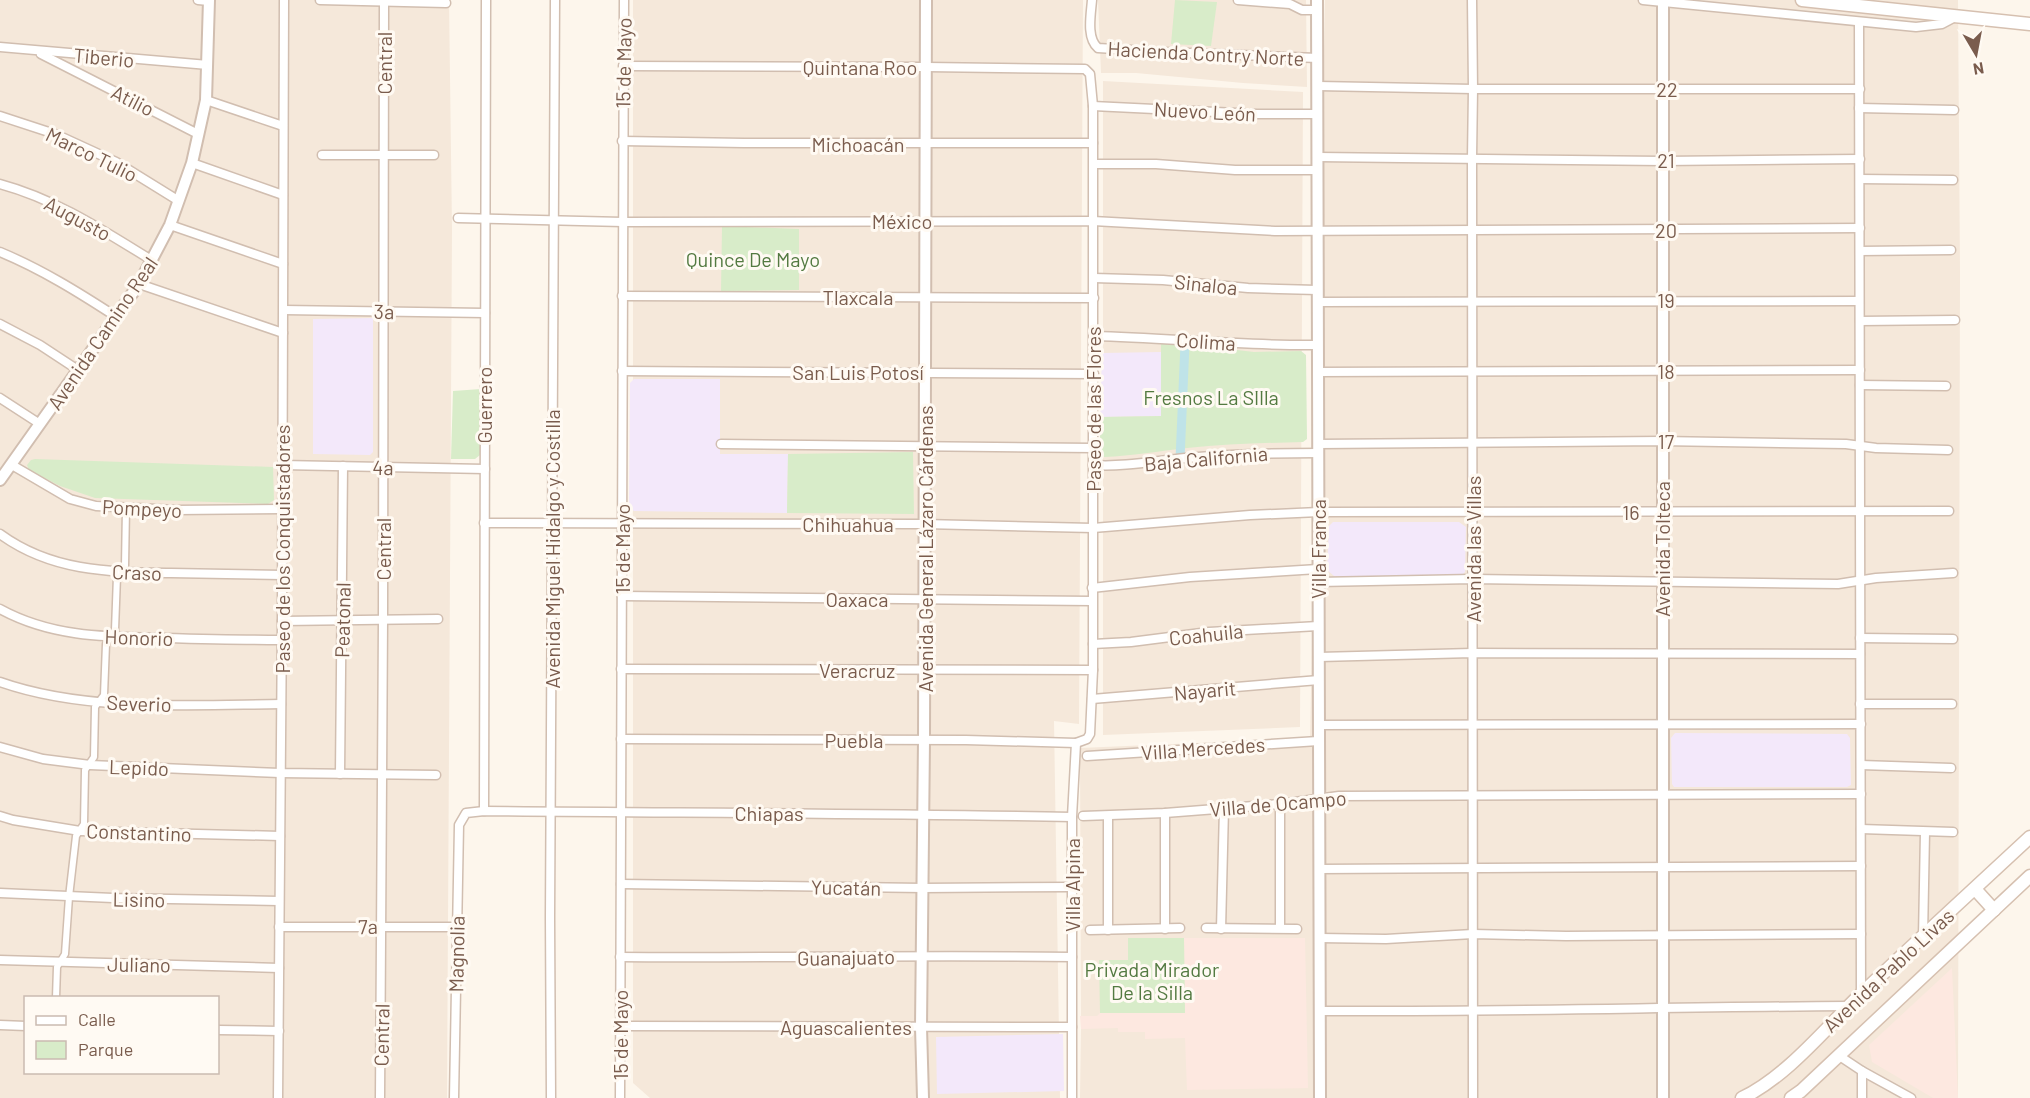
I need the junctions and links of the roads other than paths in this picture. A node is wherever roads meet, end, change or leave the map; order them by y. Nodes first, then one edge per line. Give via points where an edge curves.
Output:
1 (205, 0) edge
2 (284, 0) edge
3 (320, 0) edge
4 (486, 0) edge
5 (555, 0) edge
6 (624, 0) edge
7 (926, 0) edge
8 (1092, 0) edge
9 (1238, 0) edge
10 (1472, 0) edge
11 (1643, 0) edge
12 (1802, 0) edge
13 (384, 1) edge
14 (1663, 1) edge
15 (446, 3) dead end
16 (1317, 5) edge
17 (1957, 16) junction
18 (1859, 22) junction
19 (2030, 24) edge
20 (0, 47) edge
21 (35, 51) junction
22 (1318, 58) junction
23 (208, 65) junction
24 (623, 66) junction
25 (927, 67) junction
26 (1091, 78) joint
27 (1318, 86) junction
28 (1473, 89) junction
29 (1663, 89) junction
30 (1860, 89) junction
31 (206, 100) junction
32 (1094, 106) junction
33 (1859, 108) junction
34 (1954, 110) dead end
35 (1317, 114) junction
36 (0, 116) edge
37 (283, 126) junction
38 (198, 134) junction
39 (622, 141) junction
40 (1093, 143) junction
41 (926, 144) junction
42 (322, 155) dead end
43 (434, 155) dead end
44 (384, 156) junction
45 (1318, 157) junction
46 (1472, 158) junction
47 (1860, 159) junction
48 (1663, 160) junction
49 (192, 163) junction
50 (1094, 164) junction
51 (1317, 170) junction
52 (1860, 179) junction
53 (1953, 180) dead end
54 (0, 184) edge
55 (283, 195) junction
56 (179, 201) junction
57 (458, 218) dead end
58 (485, 220) junction
59 (926, 220) junction
60 (555, 221) junction
61 (1093, 221) junction
62 (623, 222) junction
63 (170, 225) junction
64 (1860, 228) junction
65 (1473, 229) junction
66 (1318, 230) junction
67 (1663, 230) junction
68 (1951, 250) dead end
69 (1860, 251) junction
70 (0, 252) edge
71 (153, 261) junction
72 (283, 264) junction
73 (1094, 278) junction
74 (140, 284) junction
75 (1317, 290) junction
76 (622, 296) junction
77 (925, 297) junction
78 (1094, 298) junction
79 (1662, 300) junction
80 (1473, 301) junction
81 (1859, 301) junction
82 (1318, 302) junction
83 (284, 310) junction
84 (384, 311) junction
85 (485, 313) junction
86 (115, 316) junction
87 (1955, 320) dead end
88 (1860, 321) junction
89 (0, 324) edge
90 (283, 333) junction
91 (1094, 336) junction
92 (1317, 345) junction
93 (78, 370) junction
94 (1860, 370) junction
95 (622, 371) junction
96 (1662, 371) junction
97 (924, 372) junction
98 (1317, 372) junction
99 (1473, 372) junction
100 (1094, 374) junction
101 (1860, 385) junction
102 (1946, 386) dead end
103 (0, 398) edge
104 (40, 424) junction
105 (1661, 441) junction
106 (1473, 442) junction
107 (721, 444) dead end
108 (925, 446) junction
109 (1860, 446) junction
110 (1093, 448) junction
111 (1319, 448) junction
112 (1948, 450) dead end
113 (12, 465) junction
114 (282, 465) junction
115 (1093, 465) junction
116 (343, 466) junction
117 (384, 467) junction
118 (485, 469) junction
119 (0, 480) edge
120 (126, 508) junction
121 (282, 509) junction
122 (1949, 511) dead end
123 (1319, 512) junction
124 (1473, 512) junction
125 (1662, 512) junction
126 (1860, 512) junction
127 (552, 522) junction
128 (484, 523) junction
129 (622, 523) junction
130 (924, 524) junction
131 (1093, 528) junction
132 (0, 534) edge
133 (1318, 568) junction
134 (120, 572) junction
135 (1953, 573) dead end
136 (282, 575) junction
137 (1473, 579) junction
138 (1860, 581) junction
139 (1318, 582) junction
140 (1663, 582) junction
141 (1092, 588) junction
142 (621, 596) junction
143 (925, 599) junction
144 (1092, 601) junction
145 (0, 609) edge
146 (438, 619) dead end
147 (342, 620) junction
148 (383, 620) junction
149 (282, 621) junction
150 (1318, 626) junction
151 (110, 637) junction
152 (1860, 638) junction
153 (1953, 639) dead end
154 (282, 640) junction
155 (1093, 644) junction
156 (1472, 653) junction
157 (1663, 654) junction
158 (1860, 654) junction
159 (1319, 657) junction
160 (621, 669) junction
161 (925, 669) junction
162 (1093, 670) junction
163 (1319, 680) junction
164 (0, 682) edge
165 (1092, 699) junction
166 (100, 702) junction
167 (281, 704) junction
168 (1860, 704) junction
169 (1952, 704) dead end
170 (1473, 724) junction
171 (1663, 724) junction
172 (1861, 724) junction
173 (1318, 725) junction
174 (621, 739) junction
175 (1087, 739) joint
176 (924, 740) junction
177 (1318, 741) junction
178 (1076, 744) junction
179 (0, 747) edge
180 (1087, 756) dead end
181 (90, 765) junction
182 (1861, 765) junction
183 (1951, 768) dead end
184 (280, 773) junction
185 (340, 774) junction
186 (382, 775) junction
187 (436, 775) dead end
188 (1663, 794) junction
189 (1861, 794) junction
190 (1473, 796) junction
191 (1319, 797) junction
192 (1280, 804) junction
193 (1224, 808) junction
194 (484, 811) junction
195 (551, 811) junction
196 (621, 812) junction
197 (466, 813) joint
198 (1165, 813) junction
199 (924, 814) junction
200 (0, 816) edge
201 (1083, 816) dead end
202 (1108, 816) junction
203 (1072, 817) junction
204 (1861, 829) junction
205 (80, 831) junction
206 (1925, 832) junction
207 (1953, 832) dead end
208 (280, 836) junction
209 (2030, 837) edge
210 (1663, 865) junction
211 (1861, 866) junction
212 (1473, 867) junction
213 (1319, 869) junction
214 (2030, 876) edge
215 (621, 884) junction
216 (1071, 887) junction
217 (923, 888) junction
218 (1975, 889) junction
219 (0, 893) edge
220 (69, 897) junction
221 (279, 901) junction
222 (1994, 910) junction
223 (381, 926) junction
224 (279, 927) junction
225 (456, 927) junction
226 (1180, 928) dead end
227 (1206, 928) dead end
228 (1280, 928) junction
229 (1165, 929) junction
230 (1221, 929) junction
231 (1297, 929) dead end
232 (1090, 930) dead end
233 (1108, 930) junction
234 (1473, 934) junction
235 (1861, 934) junction
236 (1663, 935) junction
237 (1320, 938) junction
238 (1923, 938) junction
239 (923, 955) junction
240 (620, 957) junction
241 (1072, 957) junction
242 (0, 960) edge
243 (62, 962) junction
244 (279, 968) junction
245 (1862, 994) junction
246 (56, 996) edge
247 (1849, 1006) junction
248 (1663, 1007) junction
249 (1319, 1011) junction
250 (1473, 1012) junction
251 (0, 1025) edge
252 (24, 1026) edge
253 (619, 1026) junction
254 (921, 1027) junction
255 (1072, 1027) junction
256 (219, 1030) edge
257 (279, 1031) junction
258 (1839, 1055) junction
259 (1862, 1071) junction
260 (278, 1098) edge
261 (380, 1098) edge
262 (454, 1098) edge
263 (550, 1098) edge
264 (620, 1098) edge
265 (923, 1098) edge
266 (1072, 1098) edge
267 (1320, 1098) edge
268 (1473, 1098) edge
269 (1662, 1098) edge
270 (1742, 1098) edge
271 (1791, 1098) edge
272 (1862, 1098) edge
273 (1911, 1098) edge

1 - 23 street, Avenida Camino Real
2 - 37 street, Paseo de los Conquistadores
3 - 13 street
4 - 58 street, Guerrero
5 - 60 street, Avenida Miguel Hidalgo y Costilla
6 - 24 street, 15 de Mayo
7 - 25 street, Avenida General Lázaro Cárdenas
8 - 22 street, Hacienda Contry Norte via 1091,37 1096,46 1105,49
9 - 16 street via 1290,4 1302,9
10 - 28 street, Avenida las Villas
11 - 14 street
12 - 17 main road
13 - 15 street
13 - 44 street, Central
14 - 18 street
14 - 29 street, Avenida Tolteca
16 - 22 street, Villa Franca
17 - 18 street via 1927,27
17 - 19 main road
18 - 30 street
20 - 21 street, Tiberio
21 - 23 street, Tiberio
21 - 38 street, Atilio
22 - 27 street, Villa Franca
23 - 31 street, Avenida Camino Real
24 - 25 street, Quintana Roo
24 - 39 street, 15 de Mayo
25 - 26 street, Quintana Roo via 1080,68 1088,71
25 - 41 street, Avenida General Lázaro Cárdenas
26 - 32 street, Paseo de las Flores
27 - 28 street, 22
27 - 35 street, Villa Franca
28 - 29 street, 22
28 - 46 street, Avenida las Villas
29 - 30 street, 22
29 - 48 street, Avenida Tolteca
30 - 33 street
31 - 37 street
31 - 38 street, Avenida Camino Real
32 - 35 street, Nuevo León
32 - 40 street, Paseo de las Flores
33 - 34 street
33 - 47 street
35 - 45 street, Villa Franca
36 - 56 street, Marco Tulio via 55,134 116,162
37 - 55 street, Paseo de los Conquistadores
38 - 49 street, Avenida Camino Real
39 - 41 street, Michoacán
39 - 62 street, 15 de Mayo
40 - 41 street, Michoacán
40 - 50 street, Paseo de las Flores
41 - 59 street, Avenida General Lázaro Cárdenas
42 - 44 street
43 - 44 street
44 - 84 street, Central
45 - 46 street, 21
45 - 51 street, Villa Franca
46 - 48 street, 21
46 - 65 street, Avenida las Villas
47 - 48 street, 21
47 - 52 street
48 - 67 street, Avenida Tolteca
49 - 55 street
49 - 56 street, Avenida Camino Real
50 - 51 street
50 - 61 street, Paseo de las Flores
51 - 66 street, Villa Franca
52 - 53 street
52 - 64 street
54 - 71 street, Augusto via 25,190 82,217
55 - 72 street, Paseo de los Conquistadores
56 - 63 street, Avenida Camino Real
57 - 58 street, México
58 - 60 street, México
58 - 85 street, Guerrero
59 - 61 street, México
59 - 62 street, México
59 - 77 street, Avenida General Lázaro Cárdenas
60 - 62 street, México
60 - 127 street, Avenida Miguel Hidalgo y Costilla
61 - 66 street, México
61 - 73 street, Paseo de las Flores
62 - 76 street, 15 de Mayo
63 - 71 street, Avenida Camino Real
63 - 72 street
64 - 67 street, 20
64 - 69 street
65 - 66 street, 20
65 - 67 street, 20
65 - 80 street, Avenida las Villas
66 - 75 street, Villa Franca
67 - 79 street, Avenida Tolteca
68 - 69 street
69 - 81 street
70 - 86 street via 31,265
71 - 74 street, Avenida Camino Real
72 - 83 street, Paseo de los Conquistadores
73 - 75 street, Sinaloa
73 - 78 street, Paseo de las Flores
74 - 86 street, Avenida Camino Real
74 - 90 street
75 - 82 street, Villa Franca
76 - 77 street, Tlaxcala
76 - 95 street, 15 de Mayo
77 - 78 street, Tlaxcala
77 - 97 street, Avenida General Lázaro Cárdenas
78 - 91 street, Paseo de las Flores
79 - 80 street, 19
79 - 81 street, 19
79 - 96 street, Avenida Tolteca
80 - 82 street, 19
80 - 99 street, Avenida las Villas
81 - 88 street
82 - 92 street, Villa Franca
83 - 84 street, 3a
83 - 90 street, Paseo de los Conquistadores
84 - 85 street, 3a
84 - 117 street, Central
85 - 118 street, Guerrero
86 - 93 street, Avenida Camino Real
87 - 88 street
88 - 94 street
89 - 93 street
90 - 114 street, Paseo de los Conquistadores
91 - 92 street, Colima
91 - 100 street, Paseo de las Flores
92 - 98 street, Villa Franca
93 - 104 street, Avenida Camino Real
94 - 96 street, 18
94 - 101 street
95 - 97 street, San Luis Potosí
95 - 129 street, 15 de Mayo
96 - 99 street, 18
96 - 105 street, Avenida Tolteca
97 - 100 street, San Luis Potosí
97 - 108 street, Avenida General Lázaro Cárdenas
98 - 99 street, 18
98 - 111 street, Villa Franca
99 - 106 street, Avenida las Villas
100 - 110 street, Paseo de las Flores
101 - 102 street
101 - 109 street
103 - 104 street
104 - 113 street, Avenida Camino Real
105 - 106 street, 17
105 - 109 street, 17
105 - 125 street, Avenida Tolteca
106 - 111 street, 17
106 - 124 street, Avenida las Villas
107 - 108 street
108 - 110 street
108 - 130 street, Avenida General Lázaro Cárdenas
109 - 112 street, 17
109 - 126 street
110 - 115 street, Paseo de las Flores
111 - 115 street, Baja California
111 - 123 street, Villa Franca
113 - 119 street, Avenida Camino Real
113 - 120 street, Pompeyo via 70,499
114 - 116 street, 4a
114 - 121 street, Paseo de los Conquistadores
115 - 131 street, Paseo de las Flores
116 - 117 street, 4a
116 - 147 street, Peatonal
117 - 118 street, 4a
117 - 148 street, Central
118 - 128 street, Guerrero
120 - 121 street, Pompeyo
120 - 134 street via 124,566
121 - 136 street, Paseo de los Conquistadores
122 - 126 street, 16
123 - 124 street, 16
123 - 131 street, Chihuahua
123 - 133 street, Villa Franca
124 - 125 street, 16
124 - 137 street, Avenida las Villas
125 - 126 street, 16
125 - 140 street, Avenida Tolteca
126 - 138 street
127 - 128 street, Chihuahua
127 - 129 street, Chihuahua
127 - 195 street, Avenida Miguel Hidalgo y Costilla
128 - 194 street, Guerrero
129 - 130 street, Chihuahua
129 - 142 street, 15 de Mayo
130 - 131 street, Chihuahua
130 - 143 street, Avenida General Lázaro Cárdenas
131 - 141 street, Paseo de las Flores
132 - 134 street, Craso via 46,559 81,569
133 - 139 street, Villa Franca
133 - 141 street
134 - 136 street, Craso
134 - 151 street via 115,630
135 - 138 street
136 - 149 street, Paseo de los Conquistadores
137 - 139 street
137 - 140 street
137 - 156 street, Avenida las Villas
138 - 140 street
138 - 152 street
139 - 150 street, Villa Franca
140 - 157 street, Avenida Tolteca
141 - 144 street, Paseo de las Flores
142 - 143 street, Oaxaca
142 - 160 street, 15 de Mayo
143 - 144 street, Oaxaca
143 - 161 street, Avenida General Lázaro Cárdenas
144 - 155 street, Paseo de las Flores
145 - 151 street, Honorio via 42,626
146 - 148 street
147 - 148 street
147 - 149 street
147 - 185 street, Peatonal
148 - 186 street, Central
149 - 154 street, Paseo de los Conquistadores
150 - 155 street, Coahuila
150 - 159 street, Villa Franca
151 - 154 street, Honorio
151 - 166 street
152 - 153 street
152 - 158 street
154 - 167 street, Paseo de los Conquistadores
155 - 162 street, Paseo de las Flores
156 - 157 street
156 - 159 street
156 - 170 street, Avenida las Villas
157 - 158 street
157 - 171 street, Avenida Tolteca
158 - 168 street
159 - 163 street, Villa Franca
160 - 161 street, Veracruz
160 - 174 street, 15 de Mayo
161 - 162 street, Veracruz
161 - 176 street, Avenida General Lázaro Cárdenas
162 - 165 street, Paseo de las Flores
163 - 165 street, Nayarit
163 - 173 street, Villa Franca
164 - 166 street, Severio via 52,696
165 - 175 street, Paseo de las Flores
166 - 167 street, Severio
166 - 181 street via 95,706 94,757
167 - 184 street, Paseo de los Conquistadores
168 - 169 street
168 - 172 street
170 - 171 street
170 - 173 street
170 - 190 street, Avenida las Villas
171 - 172 street
171 - 188 street, Avenida Tolteca
172 - 182 street
173 - 177 street, Villa Franca
174 - 176 street, Puebla
174 - 196 street, 15 de Mayo
175 - 178 street, Puebla
176 - 178 street, Puebla
176 - 199 street, Avenida General Lázaro Cárdenas
177 - 180 street, Villa Mercedes
177 - 191 street, Villa Franca
178 - 203 street, Villa Alpina
179 - 181 street, Lepido via 43,759
181 - 184 street, Lepido
181 - 205 street via 85,770 84,824
182 - 183 street
182 - 189 street
184 - 185 street, Lepido
184 - 208 street, Paseo de los Conquistadores
185 - 186 street, Lepido
186 - 187 street, Lepido
186 - 223 street, Central
188 - 189 street, Villa de Ocampo
188 - 190 street, Villa de Ocampo
188 - 210 street, Avenida Tolteca
189 - 204 street
190 - 191 street, Villa de Ocampo
190 - 212 street, Avenida las Villas
191 - 192 street, Villa de Ocampo
191 - 213 street, Villa Franca
192 - 193 street, Villa de Ocampo
192 - 228 street
193 - 198 street, Villa de Ocampo
193 - 230 street
194 - 195 street, Chiapas
194 - 197 street, Chiapas
195 - 196 street, Chiapas
195 - 263 street, Avenida Miguel Hidalgo y Costilla
196 - 199 street, Chiapas
196 - 215 street, 15 de Mayo
197 - 225 street, Magnolia via 459,825
198 - 202 street, Villa de Ocampo
198 - 229 street
199 - 203 street, Chiapas
199 - 217 street, Avenida General Lázaro Cárdenas
200 - 205 street, Constantino
201 - 202 street, Villa de Ocampo
202 - 233 street
203 - 216 street, Villa Alpina
204 - 206 street
204 - 211 street
205 - 208 street, Constantino
205 - 220 street via 76,836
206 - 207 street
206 - 238 street
208 - 221 street, Paseo de los Conquistadores
209 - 218 main road, Avenida Pablo Livas
210 - 211 street
210 - 212 street
210 - 236 street, Avenida Tolteca
211 - 235 street
212 - 213 street
212 - 234 street, Avenida las Villas
213 - 237 street, Villa Franca
214 - 222 main road, Avenida Pablo Livas
215 - 217 street, Yucatán
215 - 240 street, 15 de Mayo
216 - 217 street, Yucatán
216 - 241 street, Villa Alpina
217 - 239 street, Avenida General Lázaro Cárdenas
218 - 222 main road
218 - 238 main road, Avenida Pablo Livas
219 - 220 street, Lisino
220 - 221 street, Lisino
220 - 243 street
221 - 224 street, Paseo de los Conquistadores
222 - 258 main road, Avenida Pablo Livas
223 - 224 street, 7a
223 - 225 street, 7a
223 - 261 street, Central
224 - 244 street, Paseo de los Conquistadores
225 - 262 street, Magnolia
226 - 229 street
227 - 230 street
228 - 230 street
228 - 231 street
229 - 233 street
232 - 233 street
234 - 236 street
234 - 237 street
234 - 250 street, Avenida las Villas
235 - 236 street
235 - 245 street
236 - 248 street, Avenida Tolteca
237 - 249 street, Villa Franca
238 - 245 main road, Avenida Pablo Livas
239 - 240 street, Guanajuato
239 - 241 street, Guanajuato
239 - 254 street, Avenida General Lázaro Cárdenas
240 - 253 street, 15 de Mayo
241 - 255 street, Villa Alpina
242 - 243 street, Juliano
243 - 244 street, Juliano
243 - 246 street via 57,967
244 - 257 street, Paseo de los Conquistadores
245 - 247 main road, Avenida Pablo Livas
247 - 248 street
247 - 270 main road, Avenida Pablo Livas via 1775,1078
248 - 250 street
248 - 269 street, Avenida Tolteca
249 - 250 street
249 - 267 street, Villa Franca
250 - 268 street, Avenida las Villas
251 - 252 street
253 - 254 street, Aguascalientes
253 - 264 street, 15 de Mayo
254 - 255 street, Aguascalientes
254 - 265 street, Avenida General Lázaro Cárdenas
255 - 266 street, Villa Alpina
256 - 257 street
257 - 260 street, Paseo de los Conquistadores
258 - 259 street
258 - 271 main road, Avenida Pablo Livas
259 - 272 street
259 - 273 street

